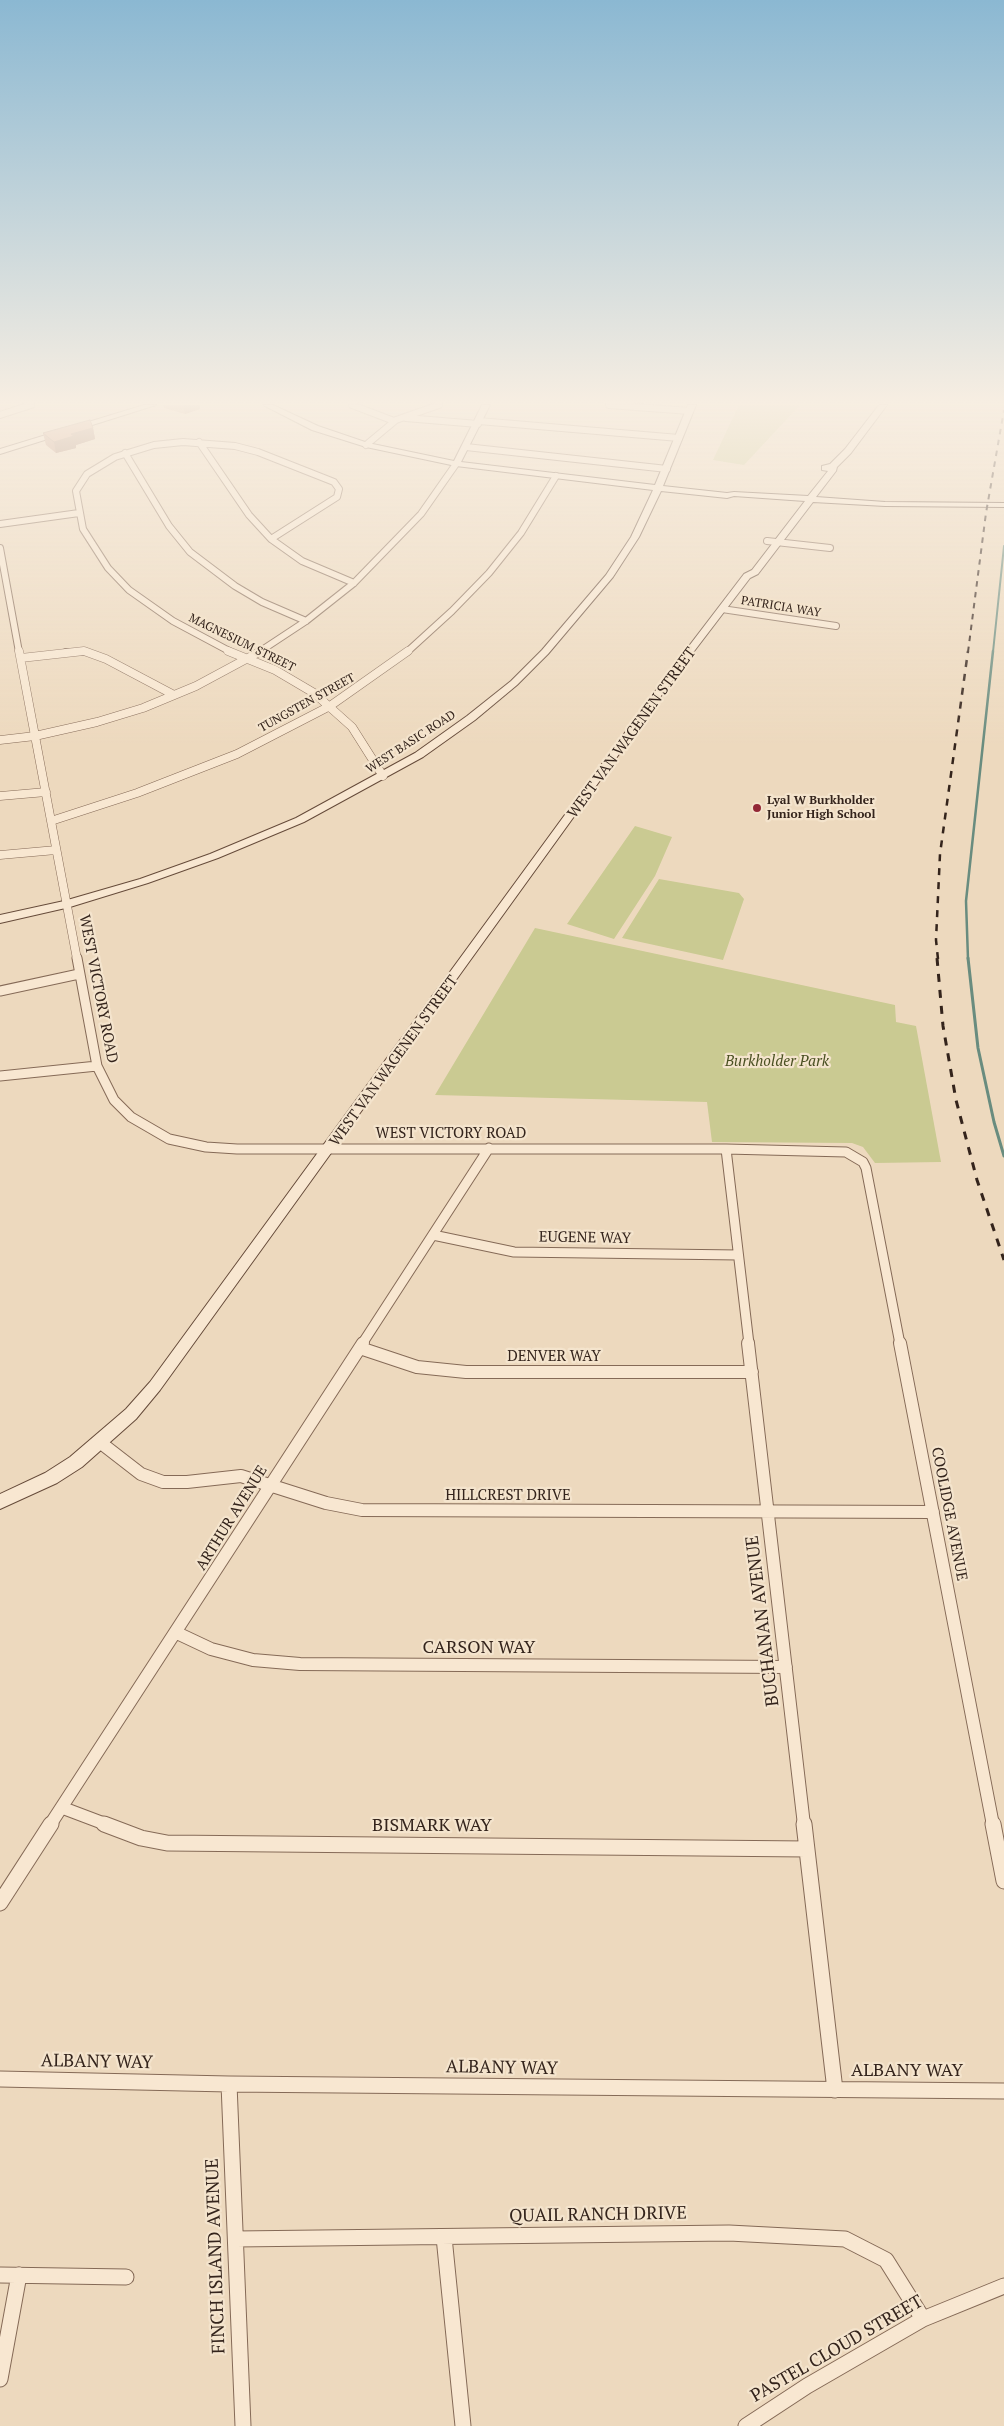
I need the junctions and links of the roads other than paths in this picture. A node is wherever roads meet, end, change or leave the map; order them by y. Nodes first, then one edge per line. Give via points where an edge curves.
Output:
1 (42, 518) edge
2 (80, 518) edge
3 (164, 518) edge
4 (252, 518) edge
5 (302, 518) edge
6 (417, 518) edge
7 (530, 518) edge
8 (643, 518) edge
9 (787, 518) edge
10 (791, 518) edge
11 (0, 524) edge
12 (270, 539) junction
13 (767, 541) junction
14 (778, 542) junction
15 (0, 548) edge
16 (830, 548) dead end
17 (748, 576) junction
18 (354, 583) junction
19 (722, 609) junction
20 (306, 621) junction
21 (836, 626) dead end
22 (21, 658) junction
23 (248, 659) junction
24 (174, 696) junction
25 (330, 706) junction
26 (35, 736) junction
27 (0, 740) edge
28 (383, 776) junction
29 (46, 792) junction
30 (0, 796) edge
31 (51, 821) junction
32 (56, 850) junction
33 (0, 855) edge
34 (66, 904) junction
35 (0, 919) edge
36 (79, 974) junction
37 (0, 991) edge
38 (96, 1066) junction
39 (0, 1076) edge
40 (489, 1148) junction
41 (329, 1149) junction
42 (726, 1149) junction
43 (857, 1156) joint
44 (433, 1235) junction
45 (738, 1256) junction
46 (360, 1348) junction
47 (752, 1372) junction
48 (101, 1443) junction
49 (270, 1486) junction
50 (0, 1502) edge
51 (768, 1510) junction
52 (933, 1512) junction
53 (177, 1633) junction
54 (786, 1668) junction
55 (63, 1808) junction
56 (807, 1849) junction
57 (1004, 1881) edge
58 (0, 1903) edge
59 (0, 2079) edge
60 (229, 2084) junction
61 (835, 2090) junction
62 (1004, 2091) edge
63 (444, 2238) junction
64 (236, 2240) junction
65 (0, 2275) edge
66 (19, 2275) junction
67 (126, 2277) dead end
68 (1004, 2286) edge
69 (922, 2319) junction
70 (0, 2379) edge
71 (243, 2426) edge
72 (463, 2426) edge
73 (746, 2426) edge

1 - 11 street
2 - 23 street, MAGNESIUM STREET via 94,550 130,590 173,621
3 - 20 street via 190,552 235,586
4 - 12 street
5 - 12 street, MAGNESIUM STREET
6 - 18 street
7 - 25 street, TUNGSTEN STREET via 489,573 452,611 408,651
8 - 28 street, WEST BASIC ROAD via 609,577 514,683 472,718
9 - 13 street, WEST VAN WAGENEN STREET
10 - 14 street, WEST VAN WAGENEN STREET
12 - 18 street via 302,561
13 - 14 street
13 - 17 street, WEST VAN WAGENEN STREET via 745,570
14 - 16 street
14 - 17 street, WEST VAN WAGENEN STREET via 755,572
15 - 22 street, WEST VICTORY ROAD
17 - 19 street, WEST VAN WAGENEN STREET
18 - 20 street
19 - 21 street, PATRICIA WAY
19 - 41 street, WEST VAN WAGENEN STREET
20 - 23 street
22 - 24 street via 84,651 106,659
22 - 26 street, WEST VICTORY ROAD
23 - 24 street
23 - 25 street, MAGNESIUM STREET via 296,682
24 - 26 street via 97,722
25 - 28 street, MAGNESIUM STREET via 365,744
25 - 31 street, TUNGSTEN STREET via 245,750 193,772
26 - 27 street
26 - 29 street, WEST VICTORY ROAD
28 - 34 street, WEST BASIC ROAD via 300,820 214,856
29 - 30 street
29 - 31 street, WEST VICTORY ROAD
31 - 32 street, WEST VICTORY ROAD
32 - 33 street
32 - 34 street, WEST VICTORY ROAD
34 - 35 street, WEST BASIC ROAD
34 - 36 street, WEST VICTORY ROAD
36 - 37 street
36 - 38 street, WEST VICTORY ROAD
38 - 39 street
38 - 41 street, WEST VICTORY ROAD via 114,1100 131,1117 169,1139 206,1147
40 - 41 street, WEST VICTORY ROAD
40 - 42 street, WEST VICTORY ROAD
40 - 44 street, ARTHUR AVENUE
41 - 48 street, WEST VAN WAGENEN STREET via 155,1386
42 - 43 street, WEST VICTORY ROAD via 846,1152
42 - 45 street, BUCHANAN AVENUE
43 - 52 street, COOLIDGE AVENUE via 866,1168
44 - 45 street, EUGENE WAY via 514,1252
44 - 46 street, ARTHUR AVENUE
45 - 47 street, BUCHANAN AVENUE
46 - 47 street, DENVER WAY via 417,1367 466,1372
46 - 49 street, ARTHUR AVENUE
47 - 51 street, BUCHANAN AVENUE
48 - 49 street, HILLCREST DRIVE via 141,1474 163,1482 241,1476
48 - 50 street, WEST VAN WAGENEN STREET via 51,1478
49 - 51 street, HILLCREST DRIVE via 326,1503 381,1511
49 - 53 street, ARTHUR AVENUE
51 - 52 street, HILLCREST DRIVE
51 - 54 street, BUCHANAN AVENUE
52 - 57 street, COOLIDGE AVENUE
53 - 54 street, CARSON WAY via 211,1649 253,1660 300,1664
53 - 55 street, ARTHUR AVENUE
54 - 56 street, BUCHANAN AVENUE
55 - 56 street, BISMARK WAY via 141,1838 167,1843
55 - 58 street, ARTHUR AVENUE
56 - 61 street, BUCHANAN AVENUE
59 - 60 street, ALBANY WAY
60 - 61 street, ALBANY WAY
60 - 64 street, FINCH ISLAND AVENUE
61 - 62 street, ALBANY WAY
63 - 64 street, QUAIL RANCH DRIVE
63 - 69 street, QUAIL RANCH DRIVE via 729,2233 845,2239 886,2260
63 - 72 street
64 - 71 street, FINCH ISLAND AVENUE
65 - 66 street
66 - 67 street
66 - 70 street
68 - 69 street, PASTEL CLOUD STREET
69 - 73 street, PASTEL CLOUD STREET via 806,2386

